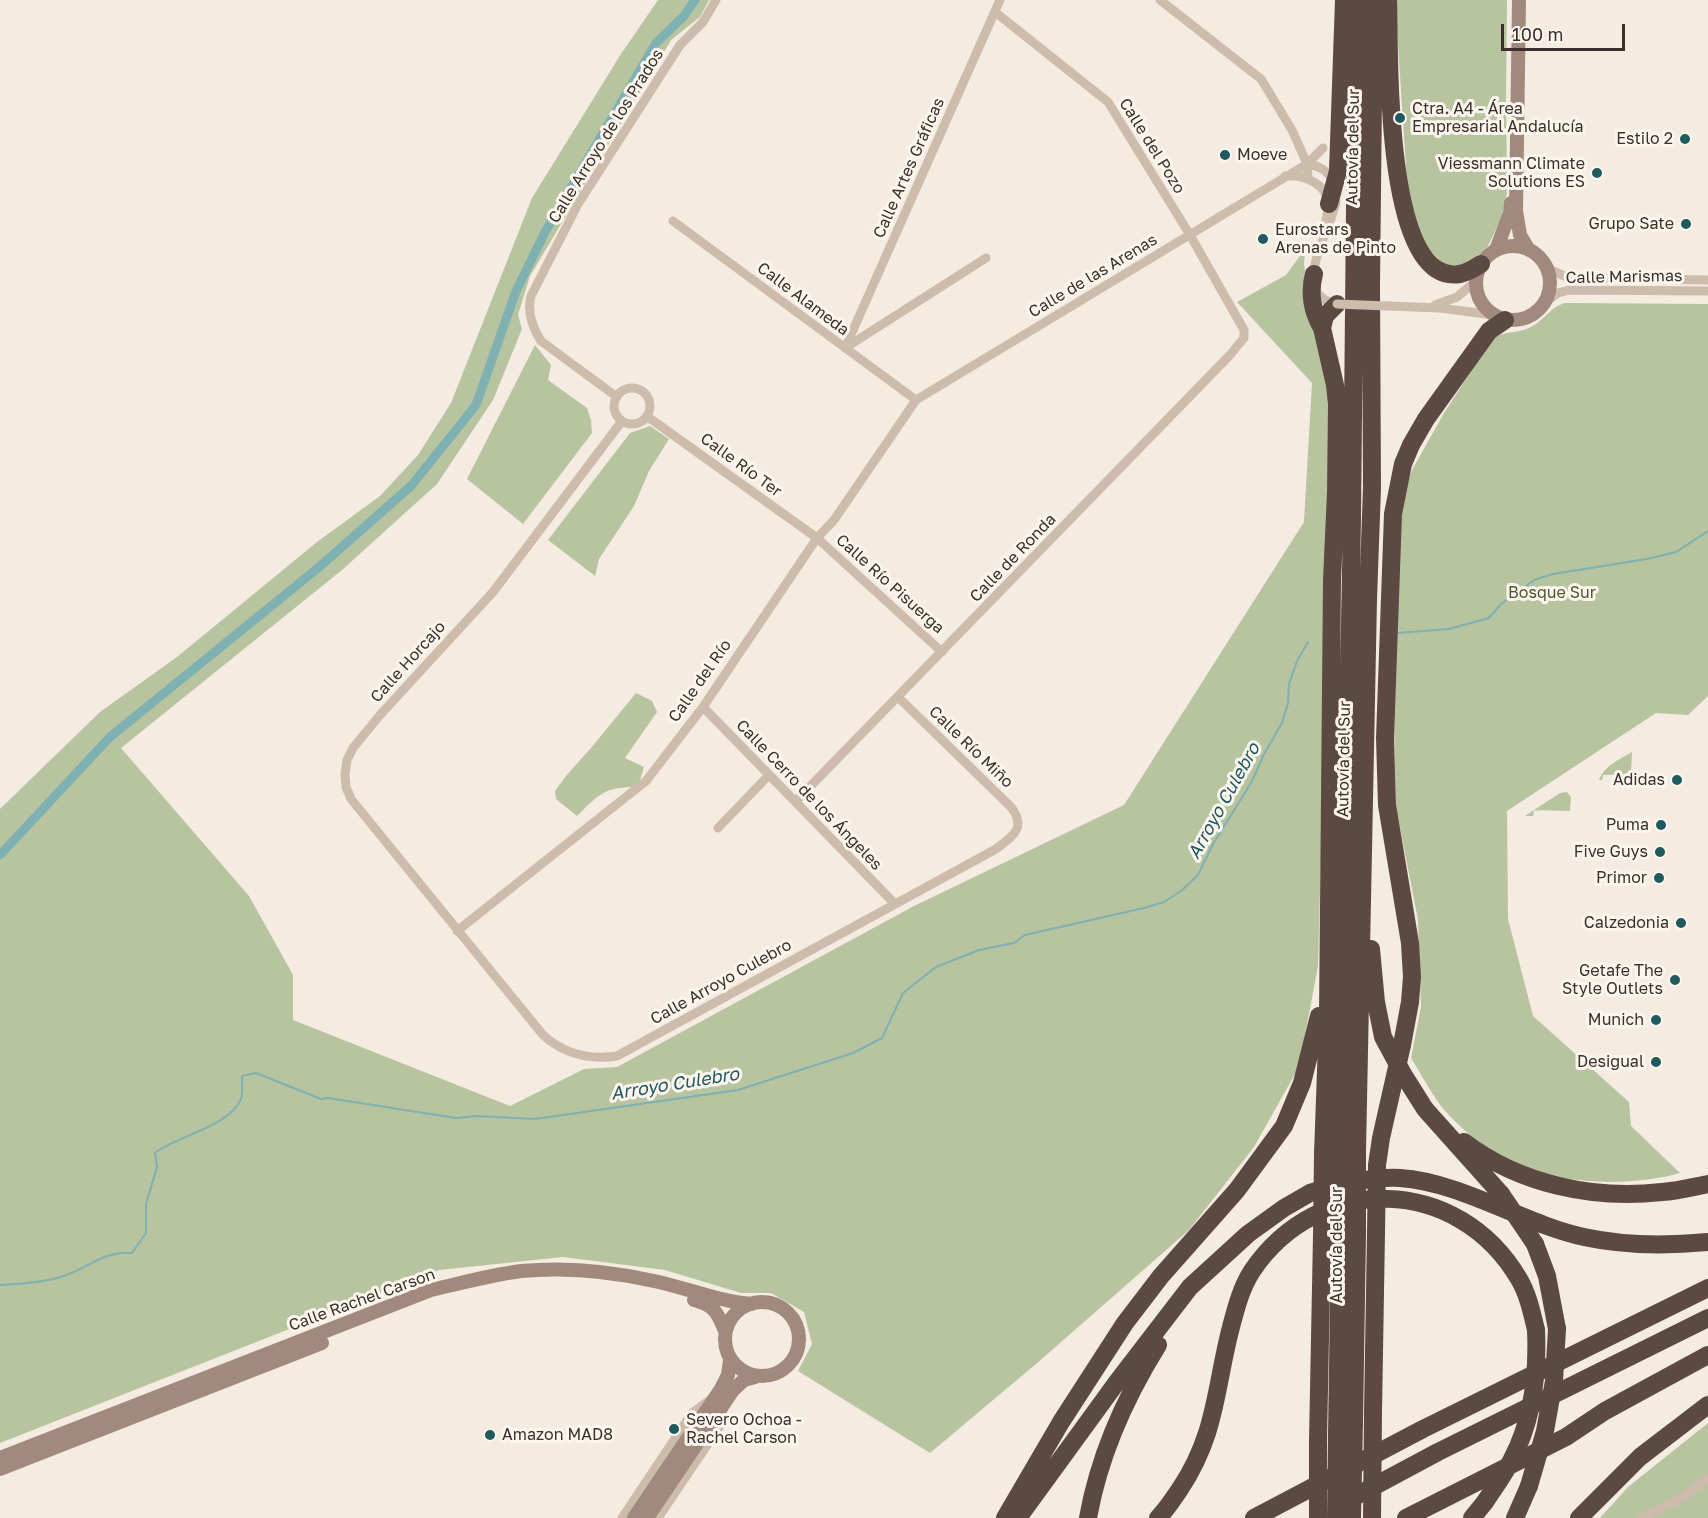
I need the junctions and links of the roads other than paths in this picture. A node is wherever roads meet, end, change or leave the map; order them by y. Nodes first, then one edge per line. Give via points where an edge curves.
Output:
1 (716, 0) edge
2 (1000, 0) edge
3 (1160, 0) edge
4 (1344, 0) edge
5 (1357, 0) edge
6 (1374, 0) edge
7 (1388, 0) edge
8 (1514, 0) edge
9 (1519, 0) edge
10 (1526, 0) edge
11 (995, 12) junction
12 (1339, 118) junction
13 (1323, 148) joint
14 (1307, 164) junction
15 (1285, 176) junction
16 (1308, 178) junction
17 (1335, 187) junction
18 (1329, 204) junction
19 (1516, 214) junction
20 (673, 221) dead end
21 (1190, 235) junction
22 (1321, 241) junction
23 (1496, 250) junction
24 (1529, 250) junction
25 (986, 258) dead end
26 (1546, 268) junction
27 (1478, 272) junction
28 (1314, 274) junction
29 (1708, 280) edge
30 (1708, 291) edge
31 (1544, 303) junction
32 (1337, 304) junction
33 (1424, 307) junction
34 (1500, 317) junction
35 (1322, 328) junction
36 (1244, 330) joint
37 (844, 348) junction
38 (1353, 385) junction
39 (617, 397) junction
40 (916, 400) junction
41 (648, 417) junction
42 (622, 421) junction
43 (817, 538) junction
44 (1368, 599) junction
45 (1332, 602) junction
46 (942, 652) junction
47 (898, 698) junction
48 (703, 707) junction
49 (769, 775) junction
50 (795, 801) junction
51 (1019, 821) joint
52 (717, 828) dead end
53 (895, 904) junction
54 (457, 931) junction
55 (1328, 961) junction
56 (1441, 1125) junction
57 (1340, 1152) junction
58 (1708, 1176) edge
59 (1708, 1184) edge
60 (1630, 1194) junction
61 (1248, 1234) junction
62 (1340, 1234) junction
63 (1708, 1237) edge
64 (1708, 1242) edge
65 (1677, 1245) junction
66 (1708, 1288) edge
67 (752, 1304) junction
68 (1708, 1318) edge
69 (725, 1331) junction
70 (1708, 1355) edge
71 (730, 1360) junction
72 (755, 1377) junction
73 (720, 1400) junction
74 (1708, 1405) edge
75 (0, 1458) edge
76 (0, 1468) edge
77 (1708, 1479) edge
78 (1703, 1486) edge
79 (622, 1518) edge
80 (634, 1518) edge
81 (647, 1518) edge
82 (658, 1518) edge
83 (1005, 1518) edge
84 (1018, 1518) edge
85 (1088, 1518) edge
86 (1158, 1518) edge
87 (1254, 1518) edge
88 (1316, 1518) edge
89 (1336, 1518) edge
90 (1352, 1518) edge
91 (1372, 1518) edge
92 (1406, 1518) edge
93 (1472, 1518) edge
94 (1515, 1518) edge
95 (1579, 1518) edge
96 (1641, 1518) edge

1 - 39 street, Calle Arroyo de los Prados via 703,22 680,45 578,204 531,296 531,319 541,341
2 - 11 street, Calle Artes Gráficas
3 - 14 street via 1261,79
4 - 12 highway
5 - 38 highway, Autovía del Sur
6 - 44 highway, Autovía del Sur
7 - 27 highway via 1393,129 1406,217 1422,255 1438,268 1459,274
8 - 23 street via 1510,213
9 - 19 street
10 - 19 street via 1525,200
11 - 21 street, Calle del Pozo via 1108,102
11 - 37 street, Calle Artes Gráficas
12 - 13 highway via 1332,139
12 - 17 highway
13 - 14 street, Calle de las Arenas
14 - 15 street, Calle de las Arenas
14 - 16 street
14 - 17 street via 1324,170
15 - 16 street
15 - 21 street, Calle de las Arenas
16 - 18 street via 1318,185
17 - 18 highway
17 - 22 street via 1335,211
18 - 22 street
19 - 24 street via 1520,235
20 - 37 street, Calle Alameda
21 - 36 street, Calle del Pozo
21 - 40 street, Calle de las Arenas
22 - 28 street
23 - 24 street via 1512,246
23 - 27 street
24 - 26 street
25 - 37 street
26 - 29 street, Calle Marismas via 1569,278
26 - 31 street via 1550,282
27 - 33 street via 1457,297
27 - 34 street via 1480,301
28 - 32 street via 1321,296 1328,303
28 - 35 highway via 1312,305
30 - 31 street, Calle Marismas via 1569,290
31 - 34 street via 1523,319
32 - 33 street, bridge
32 - 35 highway via 1325,316
33 - 34 street
34 - 91 highway, bridge via 1426,418 1411,445 1393,514 1385,738 1387,806 1411,966 1410,1002 1377,1166
35 - 45 highway via 1337,404
36 - 46 street, Calle de Ronda via 1244,338 1230,355
37 - 40 street, Calle Alameda
38 - 45 highway via 1346,418 1344,491
38 - 57 highway, Autovía del Sur
39 - 41 street via 631,388 642,391 650,400
39 - 42 street via 615,412
40 - 43 street, Calle del Río via 834,520
41 - 42 street via 633,424
41 - 43 street, Calle Río Ter
42 - 54 street, Calle Horcajo via 493,592 380,715 347,760 346,787 351,799
43 - 46 street, Calle Río Pisuerga
43 - 48 street, Calle del Río
44 - 56 highway via 1375,629 1371,964 1376,1002 1383,1037 1425,1109
44 - 57 highway, Autovía del Sur
45 - 55 highway
46 - 47 street, Calle de Ronda
47 - 50 street, Calle de Ronda
47 - 51 street, Calle Río Miño via 1011,807
48 - 49 street, Calle Cerro de los Ángeles
48 - 54 street, Calle del Río via 645,781
49 - 50 street, Calle Cerro de los Ángeles
49 - 52 street
50 - 53 street, Calle Cerro de los Ángeles
51 - 53 street, Calle Arroyo Culebro via 1018,829 996,849
53 - 54 street, Calle Arroyo Culebro via 617,1056 599,1059 563,1049 543,1035
55 - 57 highway
55 - 83 highway via 1316,1034 1284,1126 1237,1190 1125,1323 1071,1405
56 - 60 highway via 1480,1155 1521,1176 1574,1190
56 - 94 highway, bridge via 1501,1194 1534,1244 1547,1276 1557,1329 1545,1431
57 - 62 highway, Autovía del Sur, bridge
57 - 62 highway, bridge
58 - 60 highway
59 - 60 highway
61 - 65 highway via 1310,1194 1351,1180 1401,1178 1434,1184 1583,1237 1627,1245
61 - 84 highway via 1190,1287
61 - 85 highway via 1197,1292 1141,1373 1110,1439
62 - 88 highway, bridge via 1318,1441
62 - 89 highway, Autovía del Sur, bridge
62 - 90 highway, Autovía del Sur, bridge via 1354,1422
63 - 65 highway
64 - 65 highway
66 - 87 highway via 1423,1429
67 - 69 street via 731,1318
67 - 72 street via 770,1302 781,1306 798,1327 800,1340 789,1366 773,1376
67 - 75 street, Calle Rachel Carson via 609,1273 556,1269 466,1282 431,1290
68 - 88 highway via 1458,1442
69 - 71 street
69 - 76 street, Calle Rachel Carson via 708,1304 658,1288 560,1277 470,1288
70 - 92 highway via 1605,1411 1566,1437
71 - 72 street
71 - 73 street
72 - 73 street via 744,1380
73 - 79 street via 692,1413
73 - 80 street
73 - 81 street
73 - 82 street via 722,1423
74 - 95 highway via 1640,1457
77 - 78 street
78 - 96 street
86 - 93 highway, bridge via 1194,1467 1207,1438 1238,1301 1250,1273 1282,1235 1310,1217 1348,1202 1388,1197 1423,1203 1455,1215 1482,1234 1506,1259 1530,1305 1536,1330 1535,1382 1526,1424 1512,1459

